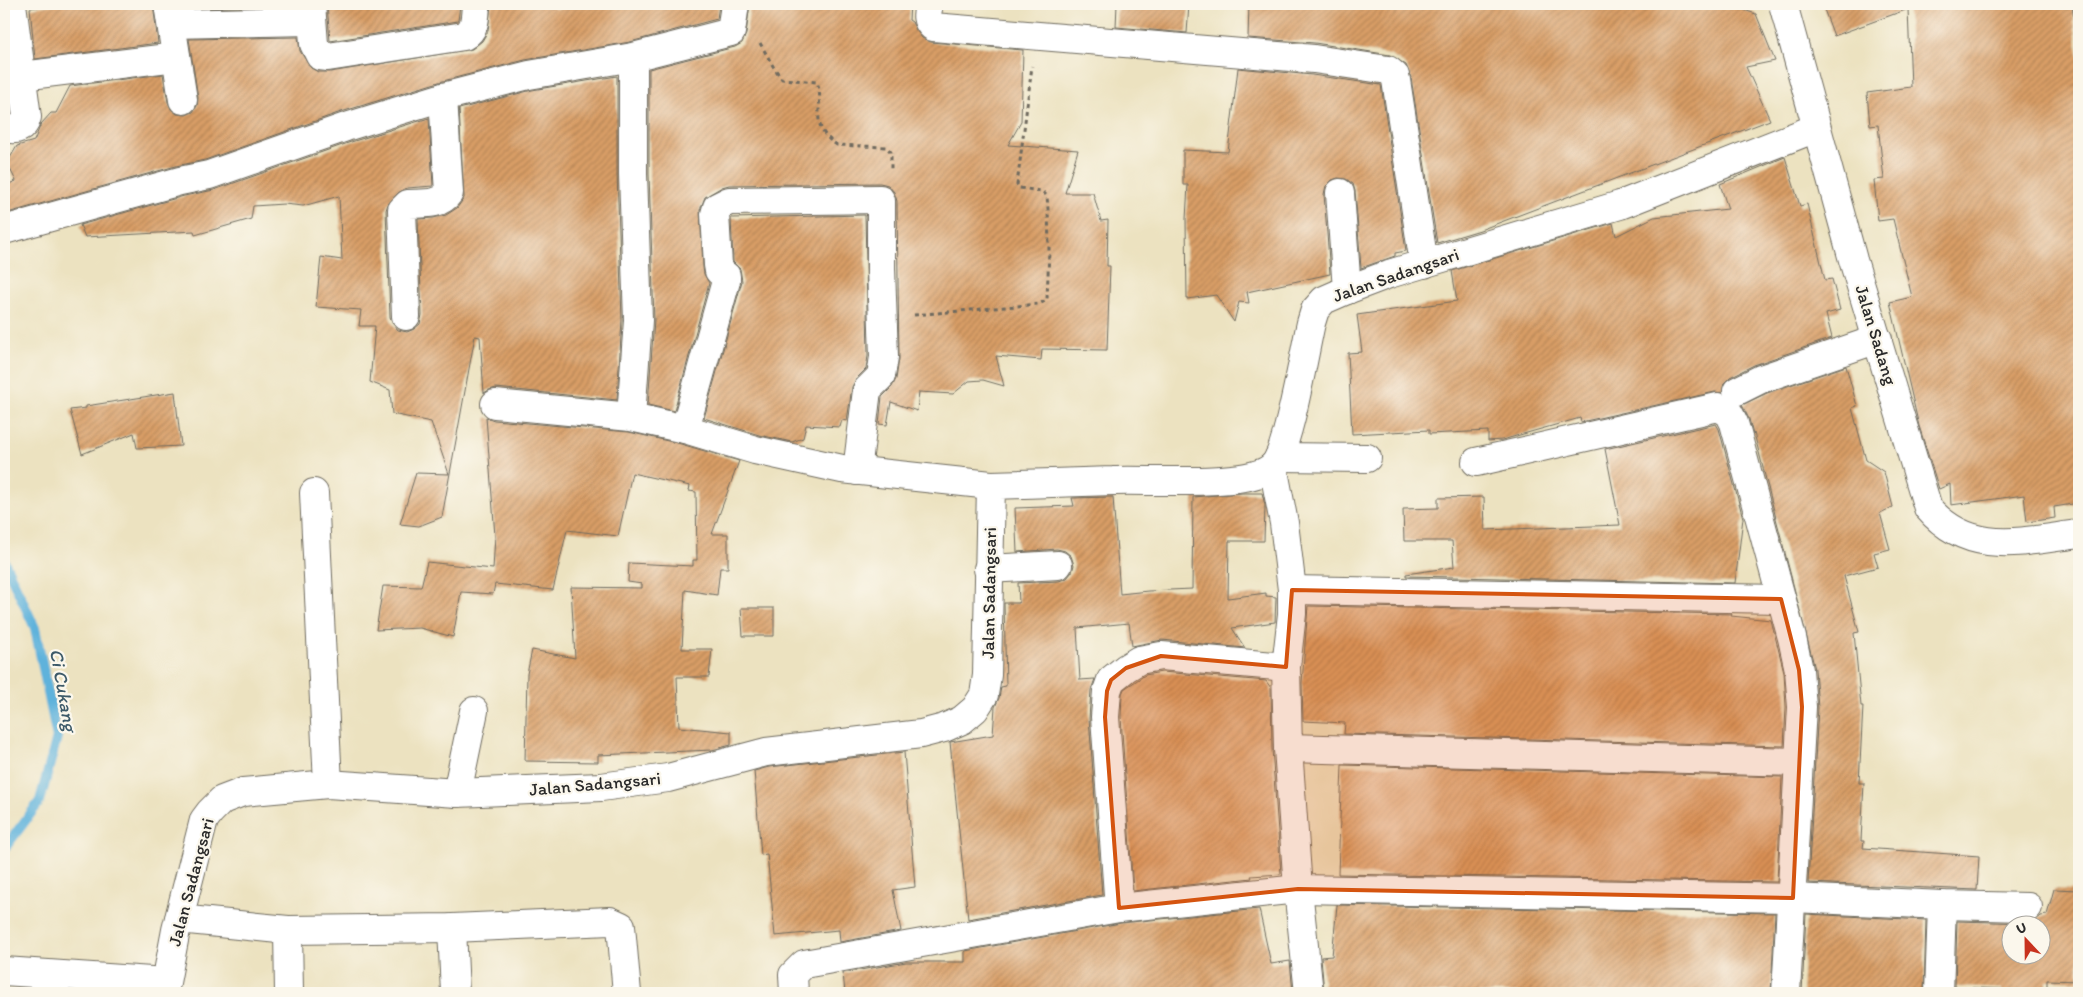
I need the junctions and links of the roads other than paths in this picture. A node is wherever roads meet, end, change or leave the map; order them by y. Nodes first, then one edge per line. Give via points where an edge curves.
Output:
1 (12, 4) edge
2 (476, 4) edge
3 (735, 4) edge
4 (929, 4) edge
5 (1783, 4) edge
6 (311, 12) edge
7 (170, 14) edge
8 (176, 57) junction
9 (633, 57) junction
10 (22, 76) junction
11 (443, 97) junction
12 (183, 100) dead end
13 (4, 128) edge
14 (1816, 128) junction
15 (1340, 193) dead end
16 (4, 230) edge
17 (1424, 264) junction
18 (1347, 290) junction
19 (406, 316) dead end
20 (1878, 339) junction
21 (1737, 391) dead end
22 (495, 404) dead end
23 (631, 418) junction
24 (686, 429) junction
25 (1367, 458) dead end
26 (1276, 461) junction
27 (1476, 462) dead end
28 (857, 471) junction
29 (991, 485) junction
30 (314, 493) dead end
31 (2079, 534) edge
32 (1058, 565) dead end
33 (988, 569) junction
34 (1292, 590) junction
35 (1781, 599) junction
36 (1286, 667) junction
37 (474, 711) dead end
38 (1288, 748) junction
39 (1799, 762) junction
40 (328, 784) junction
41 (457, 793) junction
42 (1298, 889) junction
43 (1793, 898) junction
44 (1942, 906) junction
45 (2028, 907) dead end
46 (1119, 908) junction
47 (179, 919) junction
48 (452, 928) junction
49 (288, 930) junction
50 (4, 971) edge
51 (165, 988) edge
52 (289, 993) edge
53 (455, 993) edge
54 (627, 993) edge
55 (794, 993) edge
56 (1309, 993) edge
57 (1786, 993) edge
58 (1939, 993) edge

1 - 10 street
2 - 6 street via 473,27 464,36 328,57 320,56 314,44
3 - 9 street via 731,32
4 - 17 street via 927,16 933,28 1314,59 1388,70 1396,80
5 - 14 street, Jalan Sadang
6 - 7 street
7 - 8 street
8 - 10 street
8 - 12 street
9 - 11 street via 529,75
9 - 23 street via 638,320
10 - 13 street via 25,123 13,131
11 - 16 street via 346,126 209,175
11 - 19 street via 449,193 445,199 408,204 402,210
14 - 17 street, Jalan Sadangsari via 1620,205
14 - 20 street, Jalan Sadang
15 - 18 street
17 - 18 street, Jalan Sadangsari
18 - 26 street, Jalan Sadangsari via 1324,300 1315,310 1284,444
20 - 21 street via 1761,379
20 - 31 street, Jalan Sadang via 1922,493 1928,508 1940,522 1974,540 1996,543
22 - 23 street
23 - 24 street
24 - 28 street via 755,450
24 - 28 street via 726,281 718,265 717,207 729,201 880,199 884,357 881,376 867,390
25 - 26 street
26 - 29 street via 1257,474 1216,481
26 - 34 street
27 - 35 street via 1718,407 1728,413 1734,423
28 - 29 street
29 - 33 street, Jalan Sadangsari
30 - 40 street
32 - 33 street
33 - 41 street, Jalan Sadangsari via 984,695 962,720 944,728 883,739 766,752 668,778 601,787
34 - 35 street
34 - 36 street
35 - 39 street via 1799,670 1802,707
36 - 38 street
36 - 46 street via 1161,656 1139,660 1111,680 1105,716
37 - 41 street
38 - 39 street
38 - 42 street
39 - 43 street
40 - 41 street, Jalan Sadangsari
40 - 47 street, Jalan Sadangsari via 243,792 222,800 204,820
42 - 43 street
42 - 46 street
42 - 56 street
43 - 44 street
43 - 57 street
44 - 45 street
44 - 58 street
46 - 55 street via 804,964 793,975
47 - 49 street
47 - 51 street, Jalan Sadangsari
48 - 49 street
48 - 53 street
48 - 54 street via 610,921 621,926
49 - 52 street
50 - 51 street

